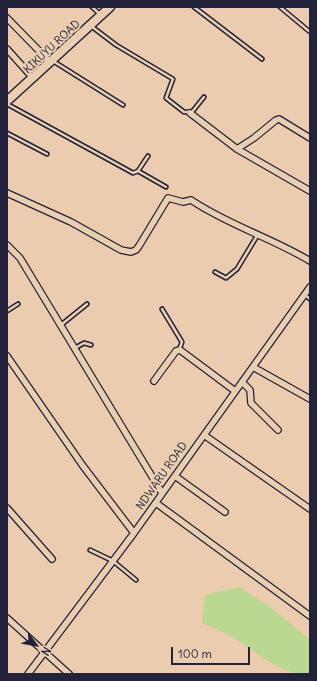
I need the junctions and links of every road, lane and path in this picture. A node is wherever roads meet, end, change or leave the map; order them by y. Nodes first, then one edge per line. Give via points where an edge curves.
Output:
1 (92, 7) edge
2 (110, 7) edge
3 (194, 7) edge
4 (280, 7) edge
5 (101, 15) junction
6 (7, 18) edge
7 (90, 26) junction
8 (310, 32) edge
9 (7, 49) edge
10 (262, 59) dead end
11 (51, 62) junction
12 (33, 78) junction
13 (204, 97) dead end
14 (7, 101) edge
15 (7, 104) edge
16 (123, 105) dead end
17 (190, 113) junction
18 (7, 133) edge
19 (310, 138) edge
20 (237, 149) junction
21 (47, 154) dead end
22 (148, 156) dead end
23 (138, 171) junction
24 (166, 187) dead end
25 (310, 191) edge
26 (7, 193) edge
27 (258, 234) junction
28 (7, 245) edge
29 (310, 261) edge
30 (215, 272) dead end
31 (310, 288) edge
32 (308, 297) edge
33 (18, 304) dead end
34 (87, 304) dead end
35 (162, 309) dead end
36 (7, 311) edge
37 (61, 326) junction
38 (91, 345) dead end
39 (74, 348) junction
40 (178, 350) junction
41 (7, 356) edge
42 (253, 367) junction
43 (154, 381) dead end
44 (242, 382) junction
45 (234, 391) junction
46 (310, 399) edge
47 (278, 430) dead end
48 (204, 435) junction
49 (175, 476) junction
50 (162, 493) junction
51 (156, 503) junction
52 (7, 508) edge
53 (310, 509) edge
54 (224, 512) dead end
55 (134, 533) junction
56 (90, 550) dead end
57 (52, 559) dead end
58 (113, 561) junction
59 (136, 580) dead end
60 (310, 616) edge
61 (7, 618) edge
62 (44, 652) junction
63 (28, 674) edge
64 (69, 674) edge

1 - 5 lane
2 - 5 main road, KIKUYU ROAD
3 - 10 lane
4 - 8 lane
5 - 7 main road, KIKUYU ROAD
6 - 11 street
7 - 11 main road, KIKUYU ROAD
7 - 17 lane via 116,45 173,79 166,98 184,112
9 - 12 street
11 - 12 main road, KIKUYU ROAD
11 - 16 lane
12 - 14 main road, KIKUYU ROAD
13 - 17 lane
15 - 23 lane via 133,173
17 - 20 street
18 - 21 lane
19 - 20 street via 279,119
20 - 25 street
22 - 23 lane
23 - 24 lane
26 - 27 street via 71,222 121,250 131,252 139,246 170,198 183,202 191,200 204,209
27 - 29 street
27 - 30 lane via 237,269 226,278
28 - 37 street via 20,258
31 - 32 street, NDWARU ROAD
32 - 42 street, NDWARU ROAD
33 - 36 lane
34 - 37 lane
35 - 40 lane via 182,342
37 - 39 street
38 - 39 lane via 84,344
39 - 50 street
40 - 43 street
40 - 45 street
41 - 55 street via 83,466
42 - 44 street, NDWARU ROAD
42 - 46 street
44 - 45 street, NDWARU ROAD
44 - 47 street via 250,390 251,403
45 - 48 street, NDWARU ROAD
48 - 49 street, NDWARU ROAD
48 - 53 street
49 - 50 street, NDWARU ROAD
49 - 54 street
50 - 51 street, NDWARU ROAD
51 - 55 street, NDWARU ROAD
51 - 60 street
52 - 57 street
55 - 58 street, NDWARU ROAD
56 - 58 lane
58 - 59 lane
58 - 62 street, NDWARU ROAD
61 - 62 street
62 - 63 street, NDWARU ROAD
62 - 64 street

